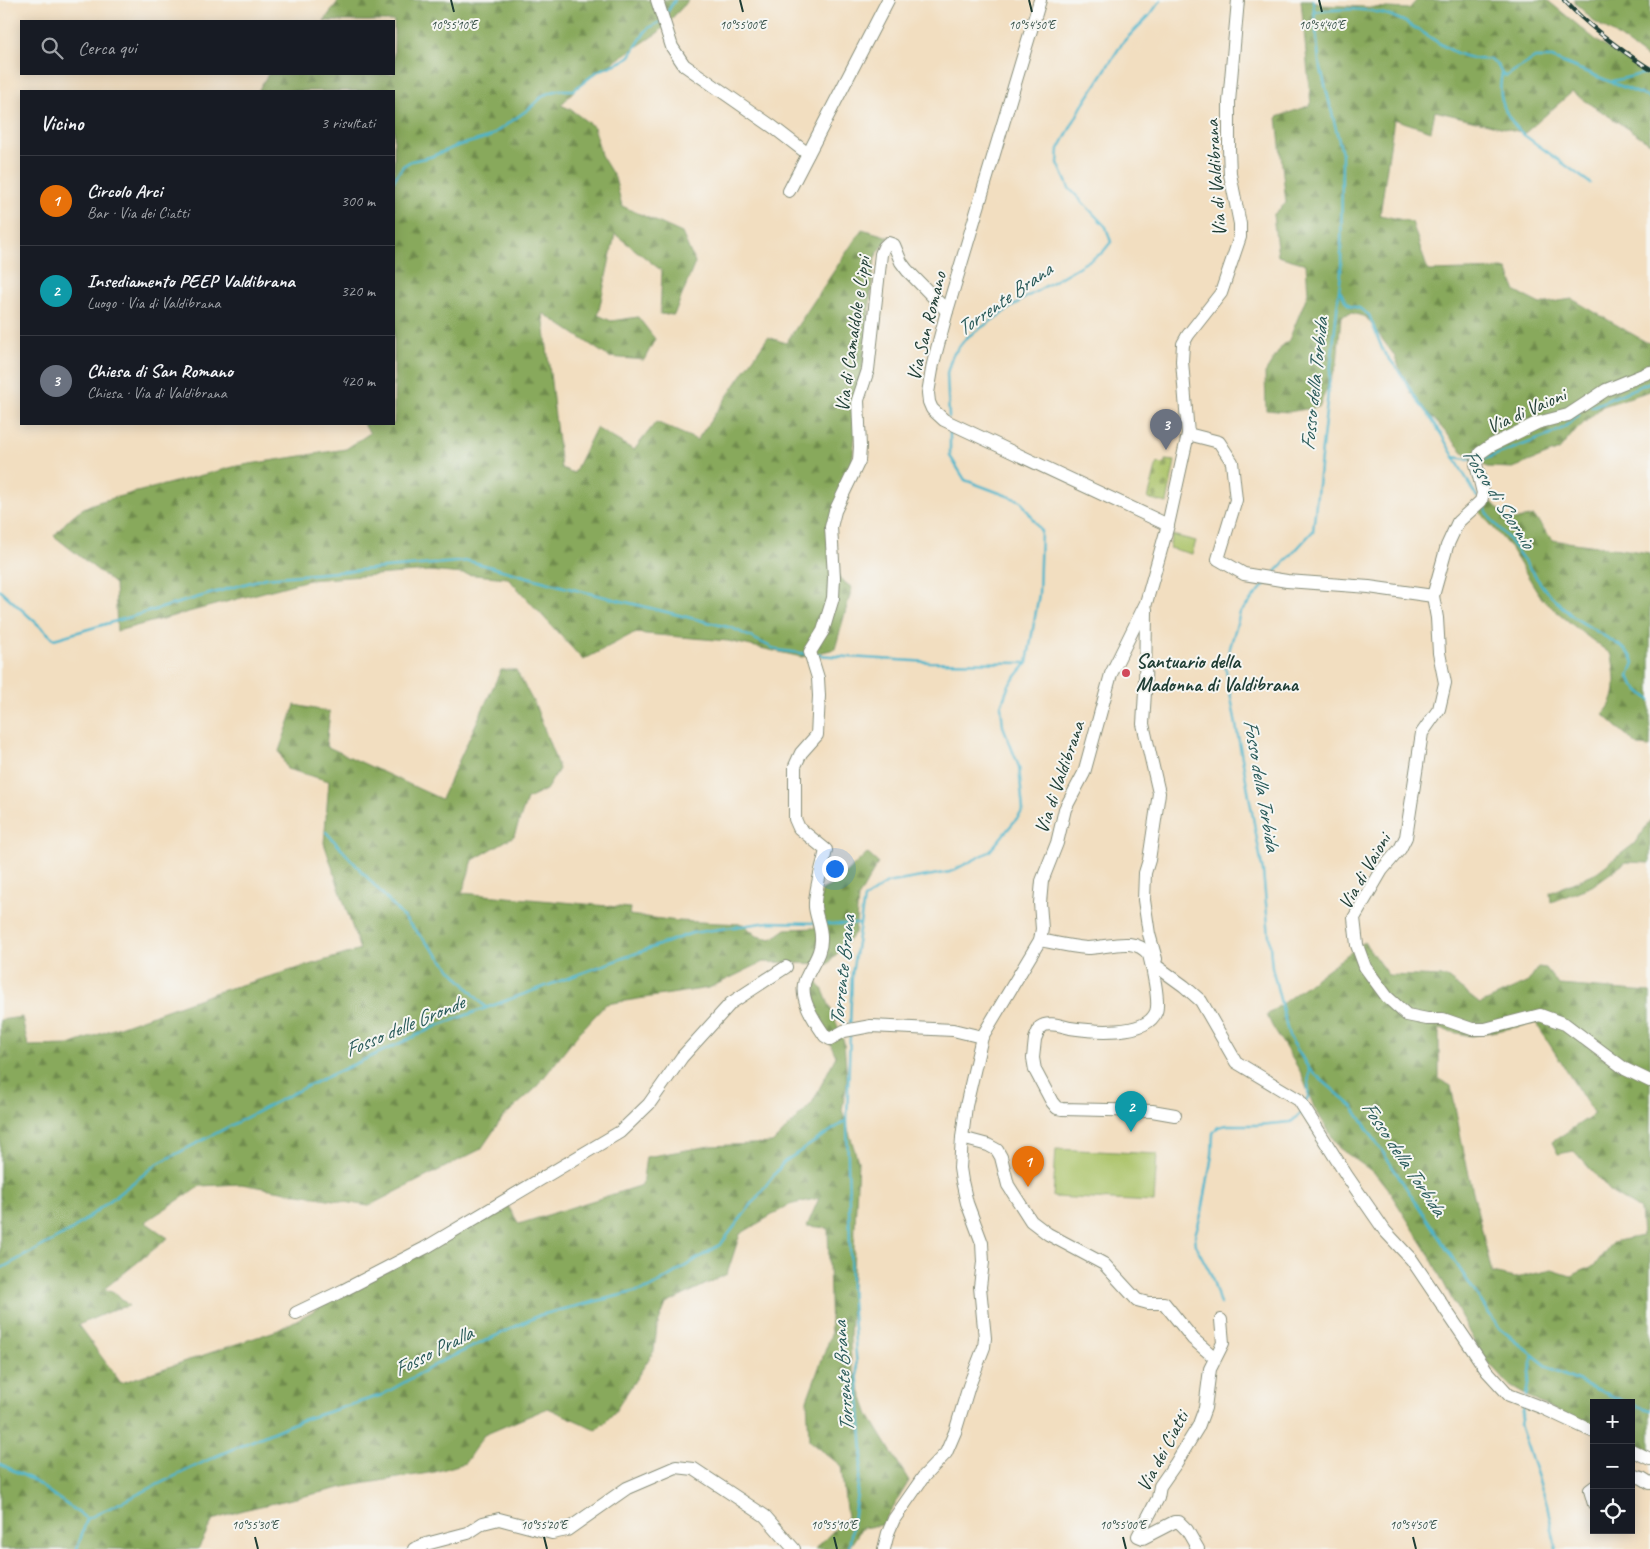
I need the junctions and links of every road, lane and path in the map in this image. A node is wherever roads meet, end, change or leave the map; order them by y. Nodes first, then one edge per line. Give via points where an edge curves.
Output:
1 (657, 0) edge
2 (888, 0) edge
3 (1040, 0) edge
4 (1238, 0) edge
5 (808, 154) junction
6 (789, 191) dead end
7 (947, 310) junction
8 (1650, 372) edge
9 (1188, 434) junction
10 (1168, 525) junction
11 (1434, 596) junction
12 (1146, 603) junction
13 (1040, 940) junction
14 (1155, 964) junction
15 (786, 967) dead end
16 (982, 1037) junction
17 (1650, 1081) edge
18 (1175, 1114) dead end
19 (962, 1138) junction
20 (296, 1313) dead end
21 (1221, 1320) dead end
22 (1215, 1358) junction
23 (1590, 1430) edge
24 (1635, 1452) edge
25 (1650, 1459) edge
26 (1635, 1477) edge
27 (1650, 1483) edge
28 (414, 1549) edge
29 (794, 1549) edge
30 (884, 1549) edge
31 (1198, 1549) edge

1 - 5 street via 672,47 684,65
2 - 5 street
3 - 7 street, Via San Romano
4 - 9 street, Via di Valdibrana via 1228,141 1240,237 1221,293 1183,344
5 - 6 street
7 - 10 street, Via San Romano via 928,393 932,409 944,420
7 - 16 street, Via di Camaldole e Lippi via 907,270 894,245 888,242 881,254 868,370 858,400 859,461 835,511 831,527 833,598 824,631 811,657 818,678 817,736 801,753 795,766 795,819 799,828 826,850 815,907 821,936 820,949 805,978 804,998 825,1036 830,1038 844,1031 871,1026 953,1030
8 - 11 street, Via di Vaioni via 1606,390 1568,416 1537,423 1480,453 1476,464 1483,492 1481,501 1458,522 1454,530
9 - 10 street, Via di Valdibrana
9 - 11 street via 1219,442 1232,462 1236,500 1218,558 1244,574
10 - 12 street, Via di Valdibrana
11 - 17 street, Via di Vaioni via 1445,683 1439,708 1422,733 1406,837 1354,918 1357,945 1365,967 1387,997 1407,1015 1443,1019 1472,1029 1485,1029 1540,1015 1573,1030 1625,1070
12 - 13 street, Via di Valdibrana via 1110,674 1084,772 1065,809 1057,843 1042,881
12 - 14 street, Via di Valdibrana via 1143,724 1159,793 1145,873 1144,900
13 - 14 street via 1085,948 1134,945 1146,950
13 - 16 street, Via di Valdibrana
14 - 18 street, Via di Valdibrana via 1157,1008 1149,1021 1122,1030 1101,1032 1043,1024 1038,1030 1034,1064 1037,1076 1059,1109
14 - 23 street via 1201,1001 1236,1062 1299,1100 1385,1231 1412,1260 1487,1371 1509,1395
15 - 20 street via 731,1003 682,1057 649,1104 620,1132 425,1248
16 - 19 street, Via di Valdibrana
19 - 22 street via 997,1150 1008,1185 1031,1221 1048,1234 1104,1264 1137,1300 1164,1303 1193,1339
19 - 30 street, Via di Valdibrana via 962,1181 982,1243 980,1287 984,1347 950,1444 894,1519
21 - 22 street via 1223,1343
22 - 31 street, Via dei Ciatti via 1198,1427 1160,1486 1158,1498 1138,1536 1143,1538 1179,1522
24 - 25 street
26 - 27 street
28 - 29 street via 468,1533 482,1523 499,1519 552,1533 567,1530 627,1488 676,1466 694,1469 765,1516

